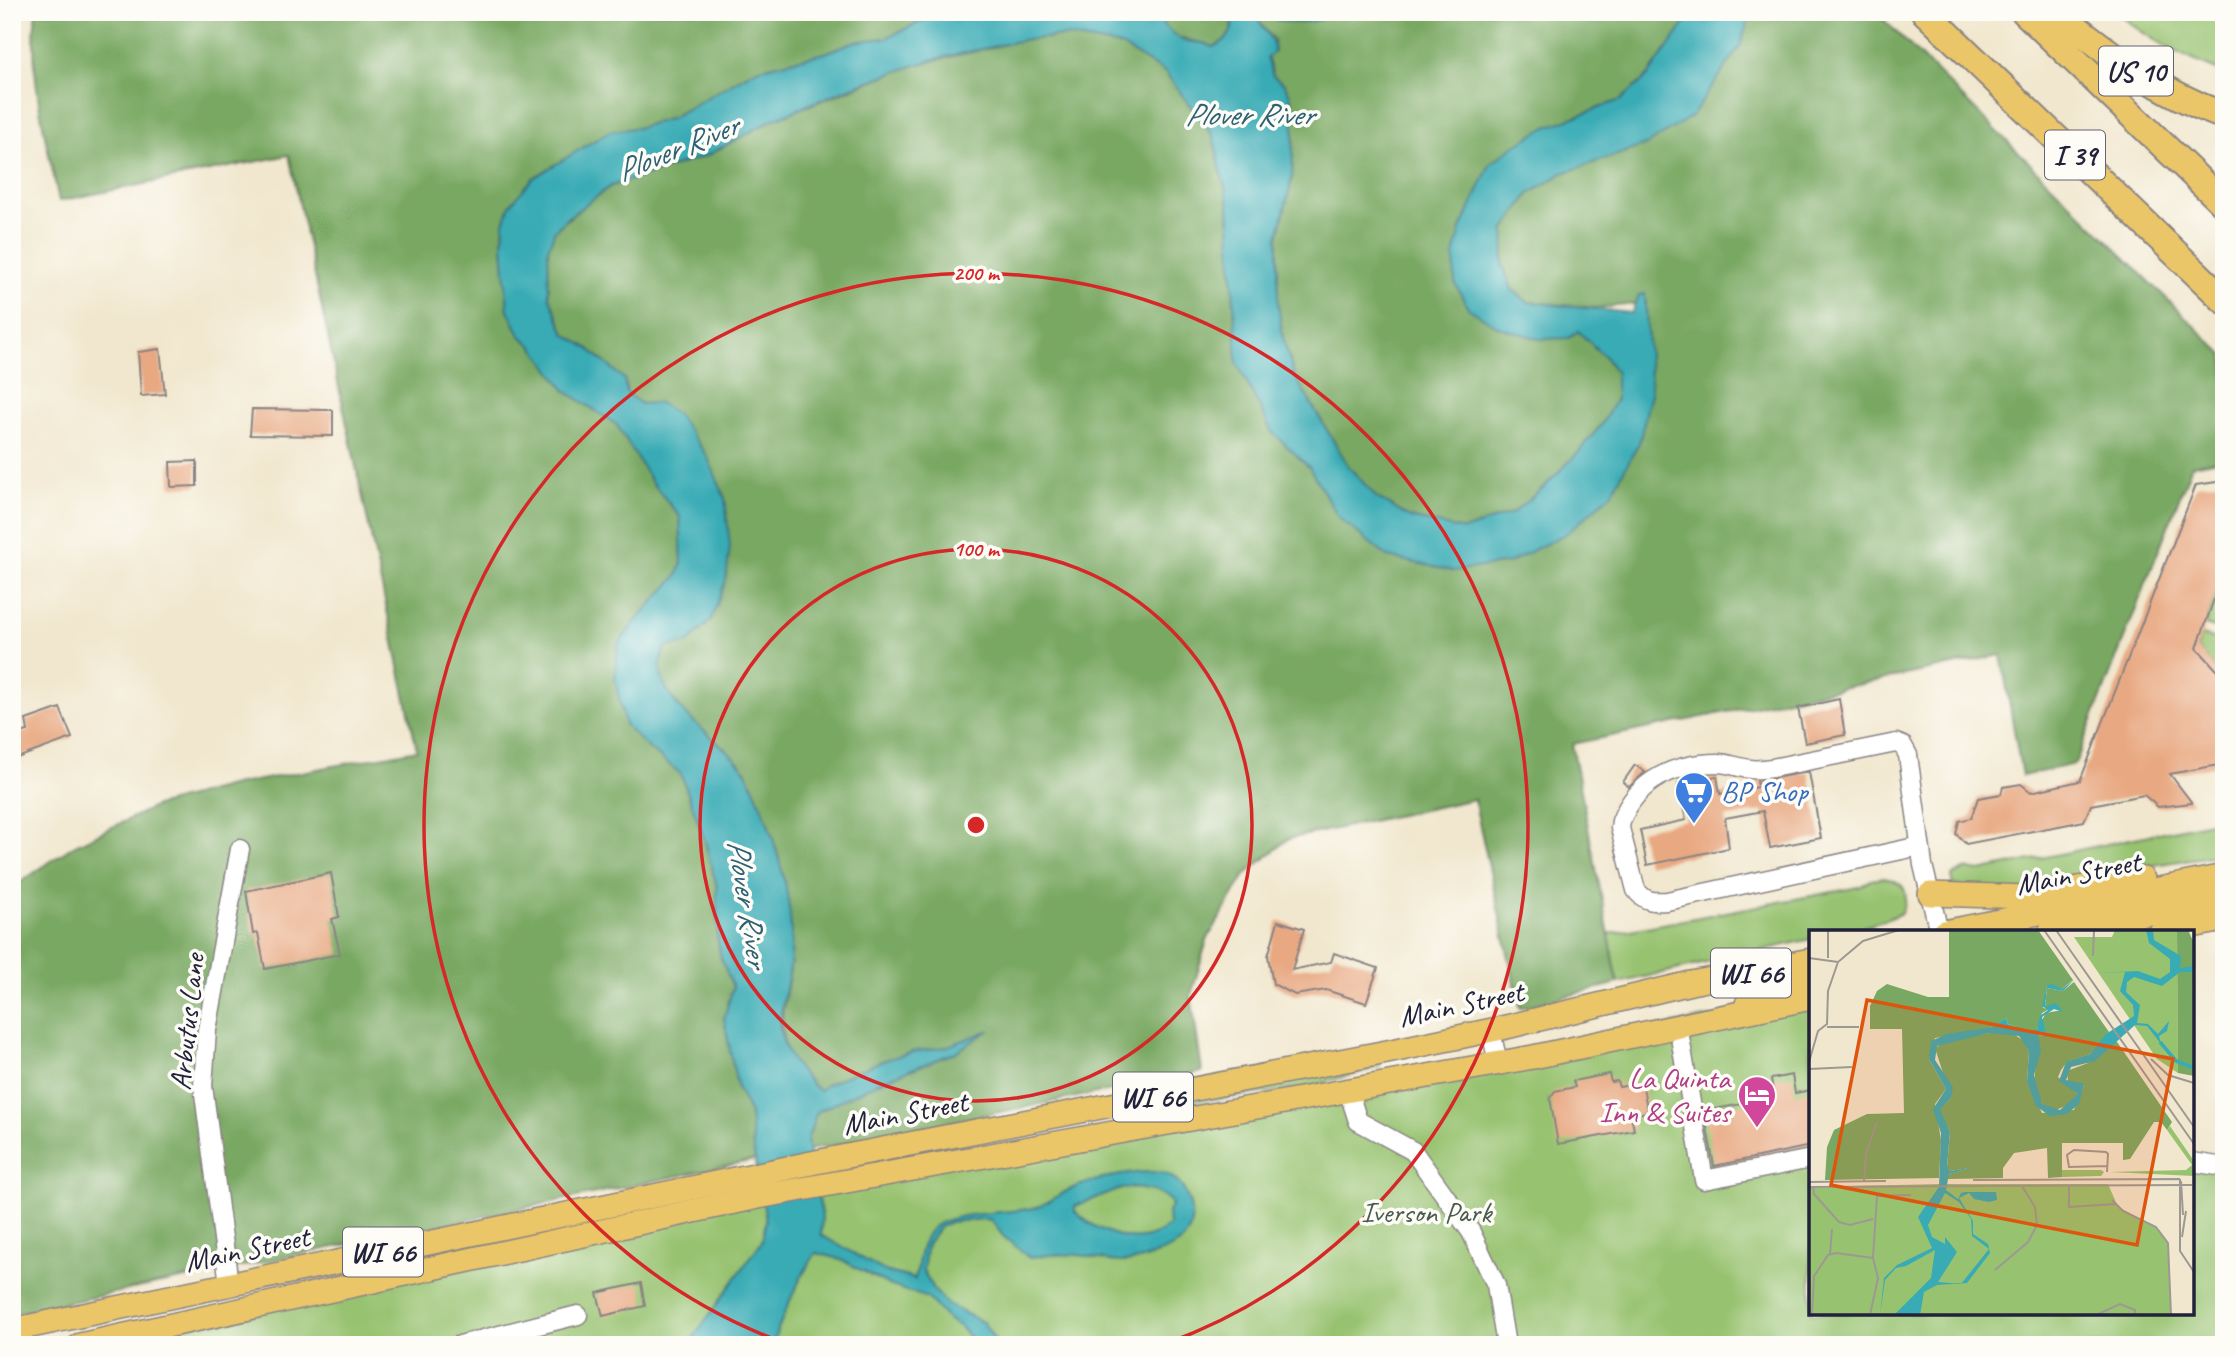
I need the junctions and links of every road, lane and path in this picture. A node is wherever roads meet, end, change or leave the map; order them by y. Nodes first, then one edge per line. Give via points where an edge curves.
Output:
1 (1925, 12) edge
2 (2025, 12) edge
3 (2057, 12) edge
4 (2224, 116) edge
5 (2224, 204) edge
6 (2224, 300) edge
7 (1920, 846) junction
8 (240, 849) dead end
9 (2224, 876) edge
10 (2178, 885) junction
11 (1930, 894) junction
12 (2224, 899) edge
13 (2224, 920) edge
14 (1939, 930) edge
15 (1954, 930) edge
16 (2061, 930) edge
17 (2171, 930) edge
18 (1809, 961) edge
19 (1809, 980) edge
20 (1809, 998) edge
21 (1809, 1010) edge
22 (1732, 1013) junction
23 (1678, 1025) junction
24 (1490, 1031) junction
25 (1498, 1063) junction
26 (1348, 1090) junction
27 (1809, 1159) edge
28 (2194, 1161) edge
29 (2224, 1167) edge
30 (756, 1186) junction
31 (229, 1284) junction
32 (579, 1315) dead end
33 (12, 1329) edge
34 (80, 1345) edge
35 (460, 1345) edge
36 (1506, 1345) edge

1 - 6 highway, I 39
2 - 5 highway, I 39
3 - 4 highway, US 10 via 2101,49 2181,99
7 - 7 street via 1908,755 1896,743 1772,768 1752,770 1715,762 1665,772 1645,785 1621,821 1636,890 1650,902
7 - 11 street
8 - 31 street, Arbutus Lane via 207,1030 203,1086
9 - 10 main road, Main Street
10 - 11 main road via 2132,878 2030,897
10 - 15 main road, Main Street
11 - 14 street
12 - 16 main road
13 - 17 main road
18 - 24 main road, Main Street / WI 66
19 - 22 main road via 1774,988
20 - 22 main road, Main Street / WI 66
21 - 22 main road
22 - 23 main road, Main Street / WI 66
23 - 25 main road, Main Street / WI 66
23 - 27 street via 1704,1181
24 - 25 street
24 - 30 main road, Main Street / WI 66 via 816,1162
25 - 26 main road, Main Street / WI 66
26 - 30 main road, Main Street / WI 66 via 819,1186
26 - 36 street via 1358,1121 1413,1151 1471,1232 1496,1285
28 - 29 street
30 - 31 main road, Main Street / WI 66
30 - 34 main road, Main Street / WI 66
31 - 33 main road, Main Street / WI 66
32 - 35 street

